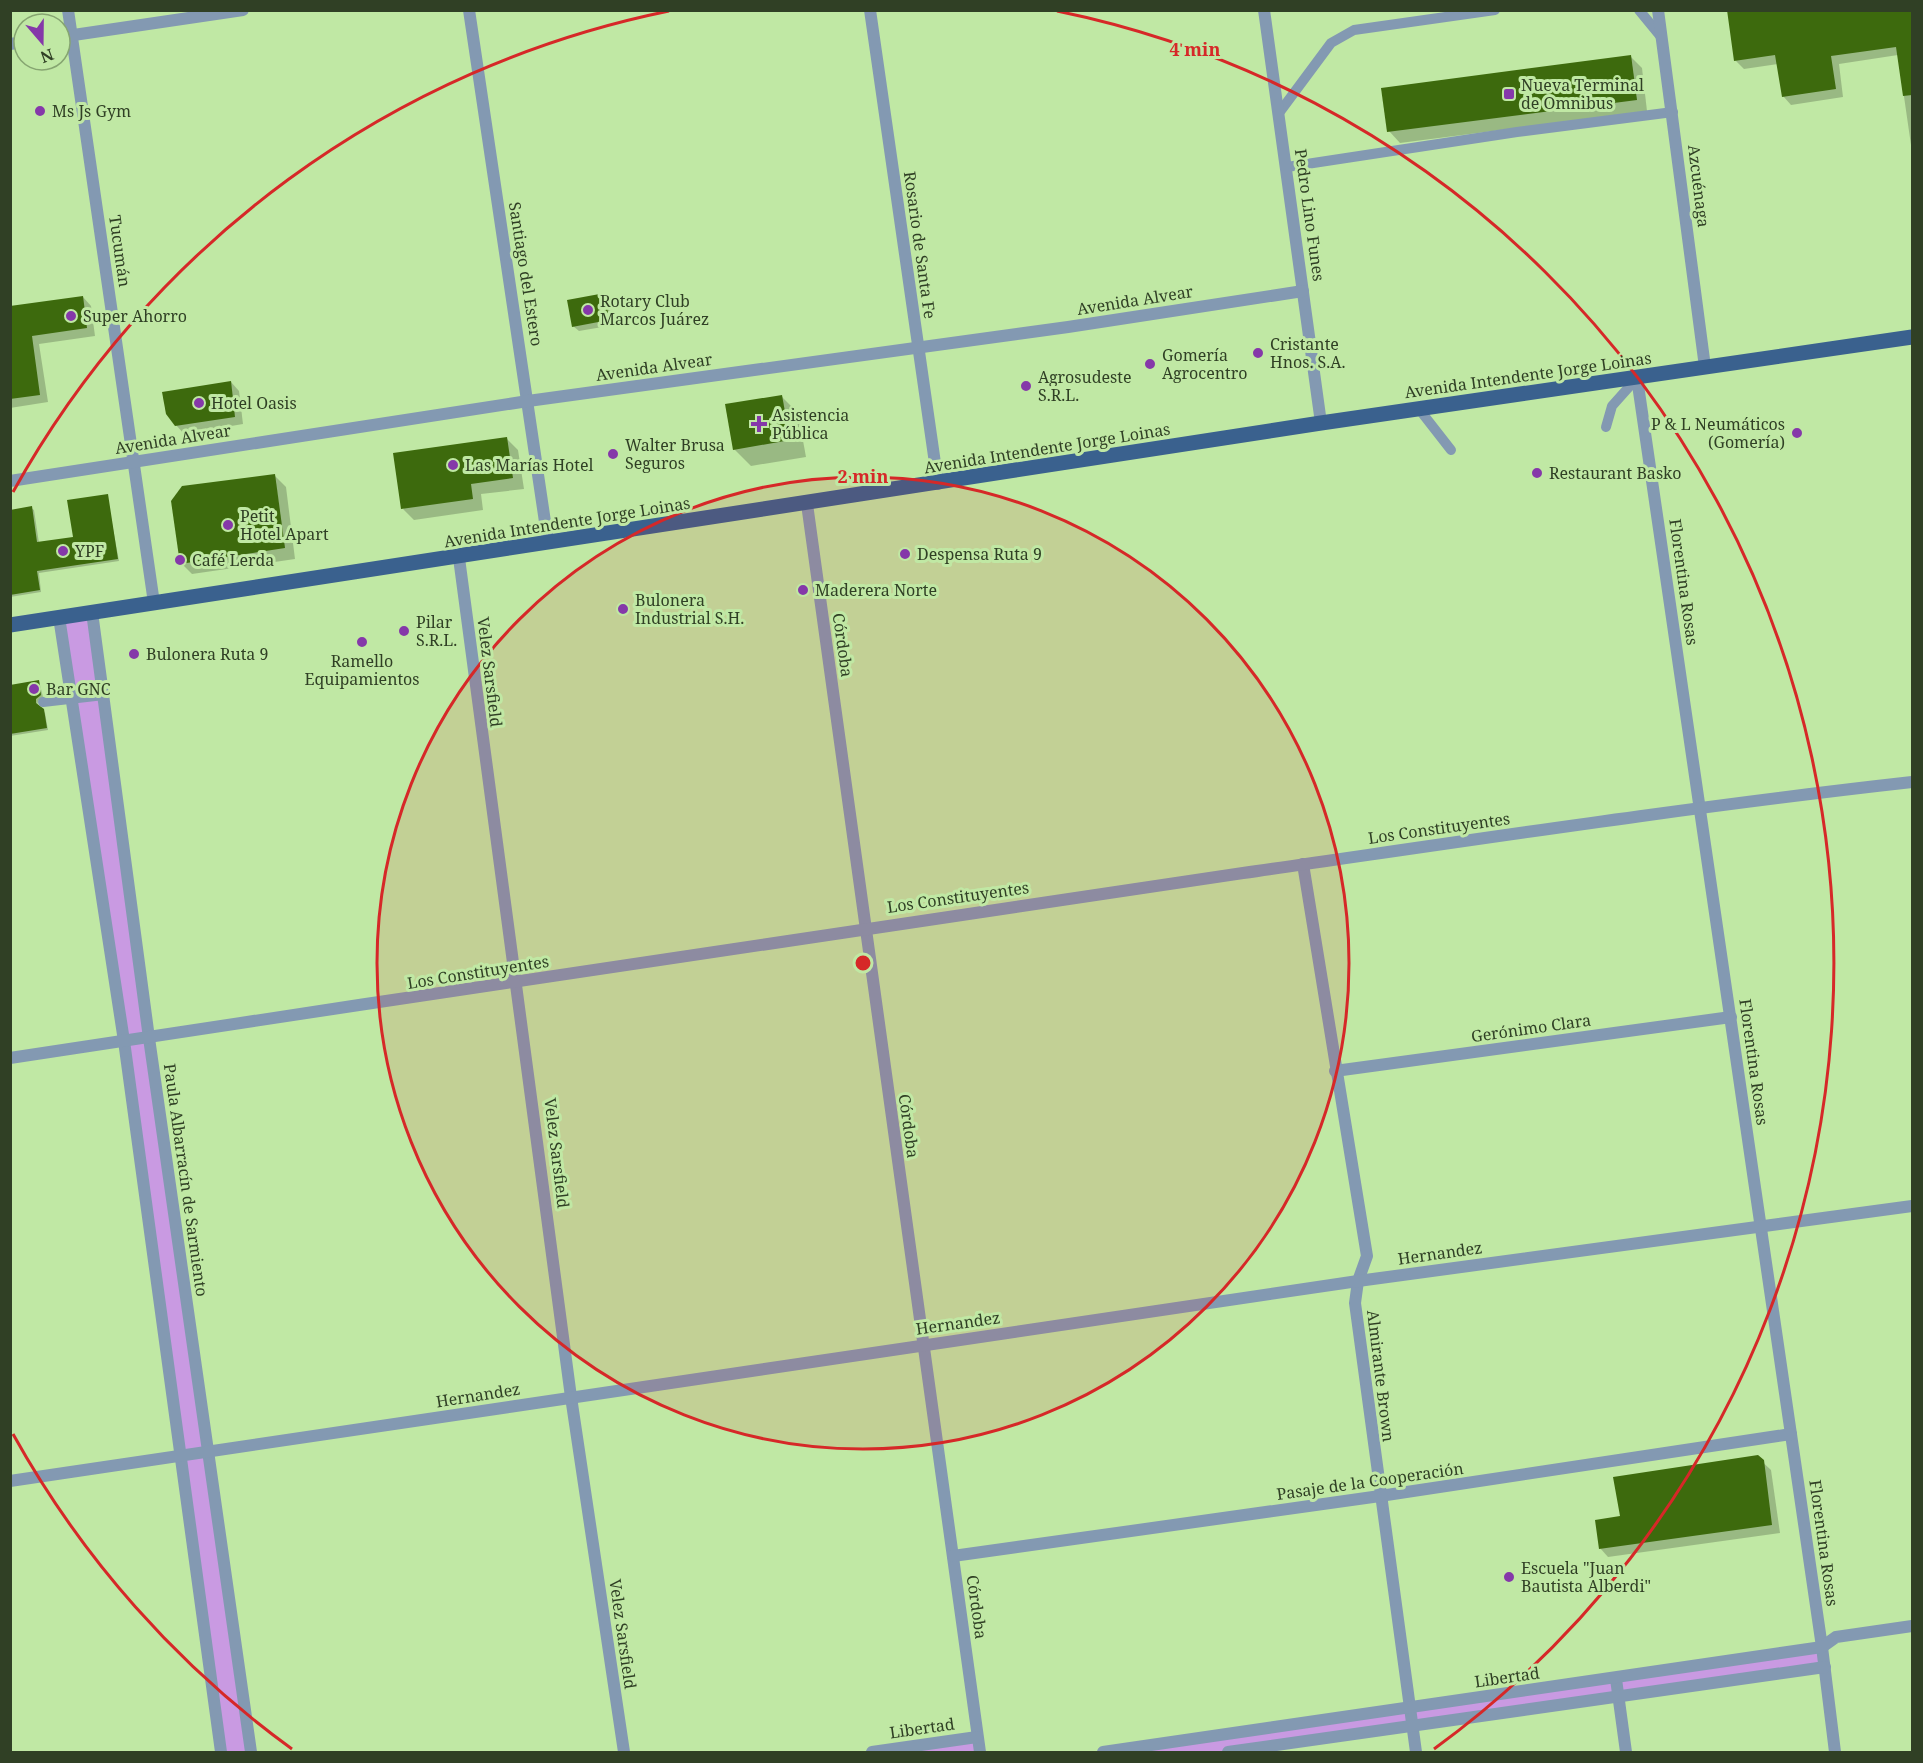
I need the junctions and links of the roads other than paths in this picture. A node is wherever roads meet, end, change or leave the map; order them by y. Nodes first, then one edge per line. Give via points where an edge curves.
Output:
1 (243, 10) edge
2 (469, 10) edge
3 (870, 10) edge
4 (1264, 10) edge
5 (1495, 10) edge
6 (1639, 10) edge
7 (1658, 10) edge
8 (72, 35) edge
9 (1662, 38) junction
10 (72, 72) edge
11 (1673, 112) junction
12 (1279, 113) junction
13 (1287, 167) junction
14 (1303, 291) junction
15 (1912, 337) edge
16 (918, 347) junction
17 (1705, 367) junction
18 (1637, 378) junction
19 (528, 401) junction
20 (1419, 409) junction
21 (1321, 423) junction
22 (1605, 427) dead end
23 (1451, 450) dead end
24 (133, 462) junction
25 (10, 481) edge
26 (938, 484) junction
27 (807, 504) junction
28 (548, 542) junction
29 (459, 558) junction
30 (154, 603) junction
31 (92, 612) junction
32 (59, 617) junction
33 (10, 626) edge
34 (104, 695) junction
35 (71, 699) junction
36 (43, 702) dead end
37 (1912, 782) edge
38 (1700, 806) junction
39 (1303, 864) junction
40 (866, 927) junction
41 (518, 983) junction
42 (1731, 1017) junction
43 (149, 1038) junction
44 (124, 1041) junction
45 (10, 1058) edge
46 (1335, 1071) junction
47 (1912, 1206) edge
48 (1761, 1226) junction
49 (1358, 1281) junction
50 (922, 1345) junction
51 (572, 1397) junction
52 (1791, 1434) junction
53 (209, 1453) junction
54 (179, 1458) junction
55 (10, 1481) edge
56 (1380, 1496) junction
57 (953, 1556) junction
58 (1912, 1626) edge
59 (1822, 1647) junction
60 (1825, 1667) junction
61 (1616, 1679) junction
62 (1618, 1697) junction
63 (1410, 1707) junction
64 (1412, 1725) junction
65 (977, 1737) junction
66 (221, 1752) edge
67 (251, 1752) edge
68 (624, 1752) edge
69 (872, 1752) edge
70 (980, 1752) edge
71 (1103, 1752) edge
72 (1228, 1752) edge
73 (1416, 1752) edge
74 (1626, 1752) edge
75 (1835, 1752) edge

1 - 8 street
2 - 19 street, Santiago del Estero
3 - 16 street, Rosario de Santa Fe
4 - 12 street, Pedro Lino Funes
5 - 12 lane via 1354,30 1331,43
6 - 9 lane
7 - 9 street, Azcuénaga
9 - 11 street, Azcuénaga
10 - 24 street, Tucumán
11 - 13 lane
11 - 17 street, Azcuénaga
12 - 13 street, Pedro Lino Funes
13 - 14 street, Pedro Lino Funes
14 - 16 street, Avenida Alvear
14 - 21 street, Pedro Lino Funes
15 - 17 main road, Avenida Intendente Jorge Loinas
16 - 19 street, Avenida Alvear
16 - 26 street, Rosario de Santa Fe
17 - 18 main road, Avenida Intendente Jorge Loinas
18 - 20 main road, Avenida Intendente Jorge Loinas
18 - 22 lane via 1612,406
18 - 38 street, Florentina Rosas
19 - 24 street, Avenida Alvear
19 - 28 street, Santiago del Estero
20 - 21 main road, Avenida Intendente Jorge Loinas
20 - 23 lane
21 - 26 main road, Avenida Intendente Jorge Loinas
24 - 25 street, Avenida Alvear
24 - 30 street, Tucumán
26 - 27 main road, Avenida Intendente Jorge Loinas
27 - 28 main road, Avenida Intendente Jorge Loinas
27 - 40 street, Córdoba
28 - 29 main road, Avenida Intendente Jorge Loinas
29 - 30 main road, Avenida Intendente Jorge Loinas
29 - 41 street, Velez Sarsfield
30 - 31 main road, Avenida Intendente Jorge Loinas
31 - 32 main road, Avenida Intendente Jorge Loinas
31 - 34 street, Paula Albarracín de Sarmiento
32 - 33 main road, Avenida Intendente Jorge Loinas
32 - 35 street
34 - 35 lane
34 - 43 street, Paula Albarracín de Sarmiento
35 - 36 lane
35 - 44 street
37 - 38 street, Los Constituyentes
38 - 39 street, Los Constituyentes
38 - 42 street, Florentina Rosas
39 - 40 street, Los Constituyentes
39 - 46 street, Almirante Brown
40 - 41 street, Los Constituyentes
40 - 50 street, Córdoba
41 - 43 street, Los Constituyentes
41 - 51 street, Velez Sarsfield
42 - 46 street, Gerónimo Clara
42 - 48 street, Florentina Rosas
43 - 44 street, Los Constituyentes
43 - 53 street, Paula Albarracín de Sarmiento
44 - 45 street, Los Constituyentes
44 - 54 street
46 - 49 street, Almirante Brown via 1367,1256
47 - 48 street, Hernandez
48 - 49 street, Hernandez
48 - 52 street, Florentina Rosas
49 - 50 street, Hernandez
49 - 56 street, Almirante Brown via 1355,1303
50 - 51 street, Hernandez
50 - 57 street, Córdoba
51 - 53 street, Hernandez
51 - 68 street, Velez Sarsfield
52 - 56 street, Pasaje de la Cooperación
52 - 59 street, Florentina Rosas
53 - 54 street, Hernandez
53 - 67 street, Paula Albarracín de Sarmiento
54 - 55 street, Hernandez
54 - 66 street
56 - 57 street, Pasaje de la Cooperación
56 - 63 street, Almirante Brown
57 - 65 street, Córdoba
58 - 59 street, Libertad via 1836,1637
59 - 60 street, Florentina Rosas
59 - 61 street, Libertad
60 - 62 street
60 - 75 street, Florentina Rosas
61 - 62 street
61 - 63 street, Libertad
62 - 64 street
62 - 74 street
63 - 64 street, Almirante Brown
63 - 71 street, Libertad
64 - 72 street
64 - 73 street, Almirante Brown
65 - 69 street, Libertad
65 - 70 street, Córdoba

